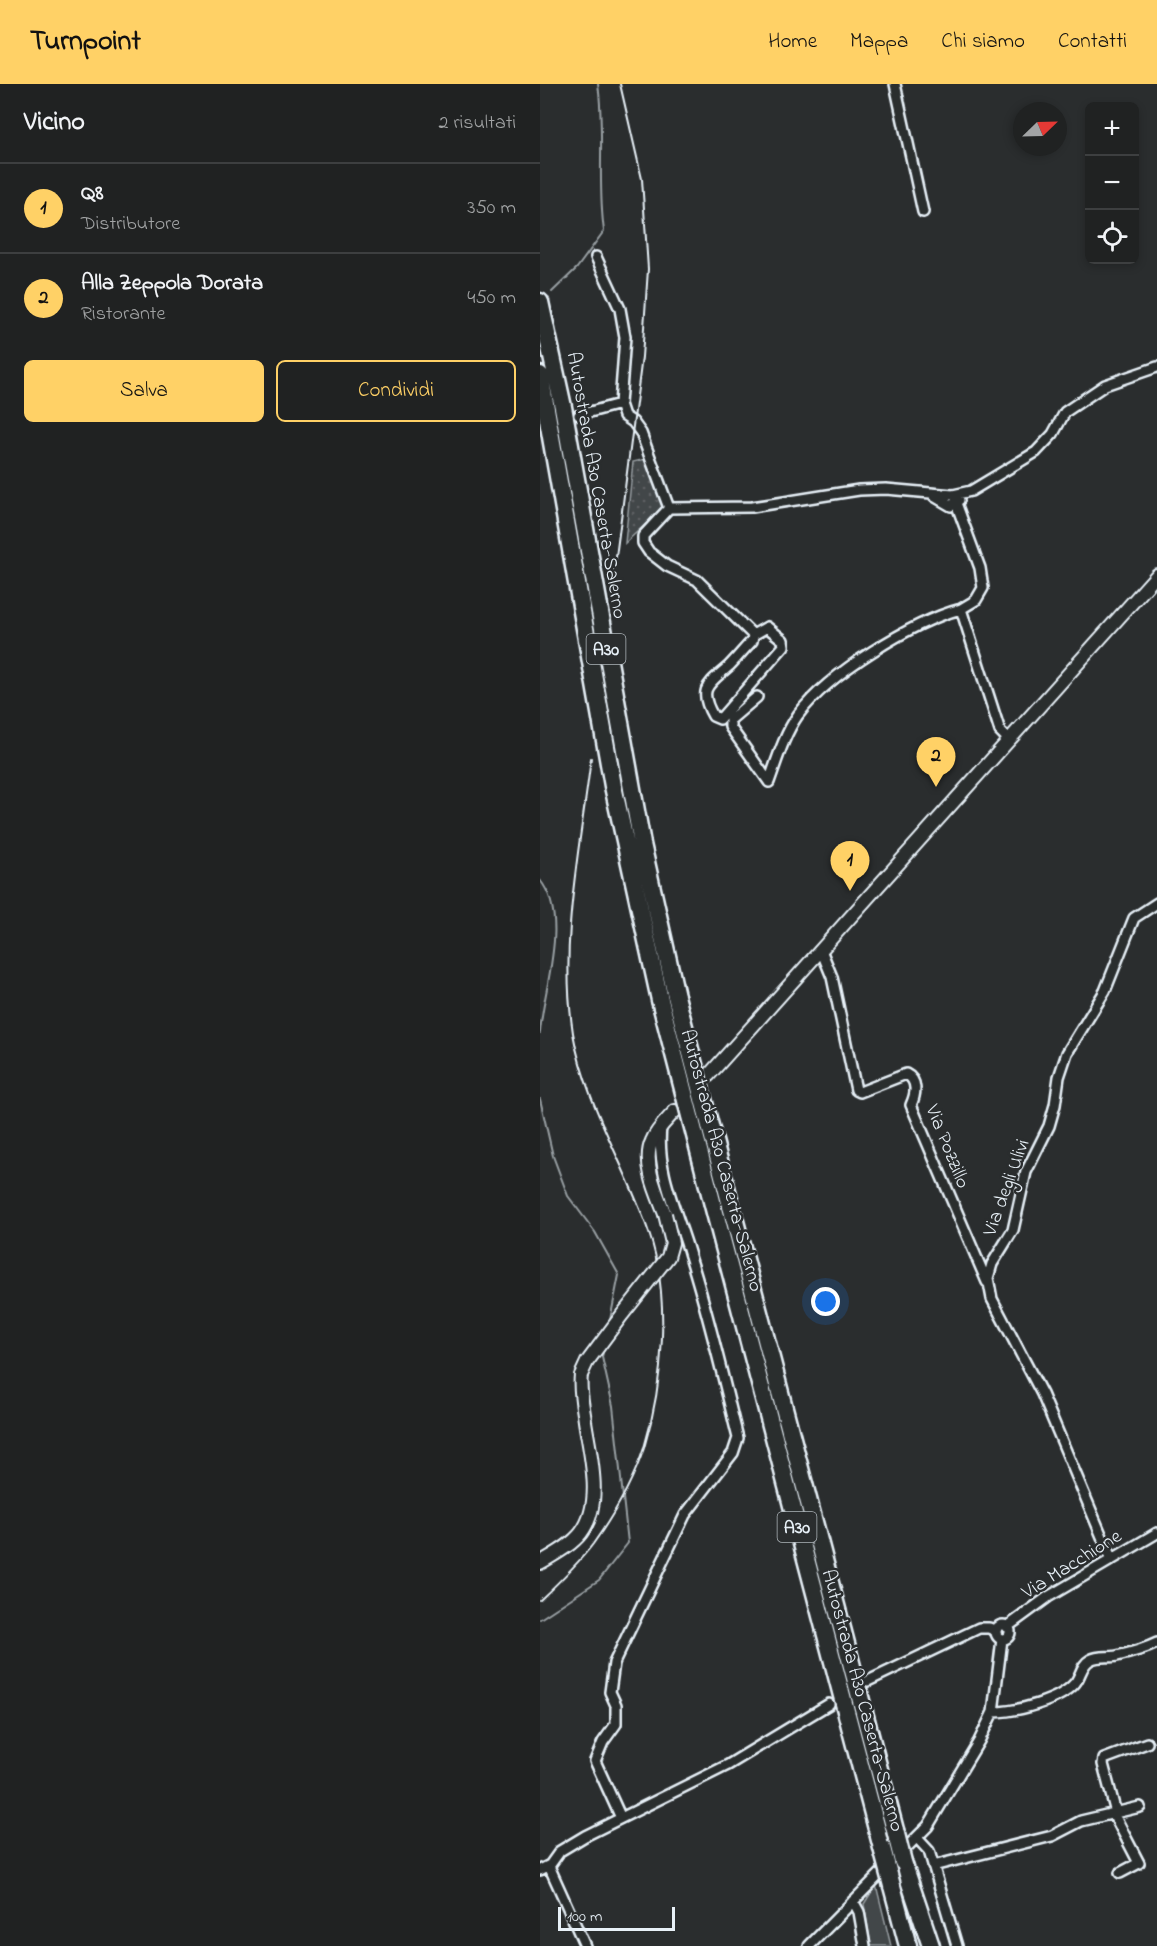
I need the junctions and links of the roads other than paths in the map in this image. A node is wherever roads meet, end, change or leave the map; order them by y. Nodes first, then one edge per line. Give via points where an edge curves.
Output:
1 (895, 84) edge
2 (923, 212) dead end
3 (596, 257) dead end
4 (540, 302) edge
5 (1157, 367) edge
6 (540, 375) edge
7 (620, 404) junction
8 (579, 415) dead end
9 (952, 501) junction
10 (669, 507) junction
11 (1157, 575) edge
12 (961, 609) junction
13 (753, 635) junction
14 (757, 698) dead end
15 (1009, 740) junction
16 (1157, 903) edge
17 (821, 950) junction
18 (668, 998) junction
19 (708, 1076) dead end
20 (675, 1111) dead end
21 (661, 1128) junction
22 (988, 1284) junction
23 (1157, 1533) edge
24 (1111, 1558) junction
25 (540, 1563) edge
26 (1007, 1627) junction
27 (996, 1631) junction
28 (1002, 1639) junction
29 (1157, 1643) edge
30 (868, 1681) dead end
31 (829, 1704) dead end
32 (993, 1712) junction
33 (1147, 1743) dead end
34 (1140, 1807) dead end
35 (1114, 1813) junction
36 (621, 1818) junction
37 (917, 1838) junction
38 (903, 1862) junction
39 (933, 1866) junction
40 (544, 1868) edge
41 (1120, 1873) dead end
42 (853, 1901) junction
43 (585, 1946) edge
44 (809, 1946) edge
45 (866, 1946) edge
46 (908, 1946) edge
47 (925, 1946) edge
48 (931, 1946) edge
49 (957, 1946) edge

1 - 2 street
3 - 7 street via 620,309 625,336
4 - 18 highway, Autostrada A30 Caserta-Salerno / A30 via 563,407
5 - 9 street via 1105,385 1085,398 1065,412 1053,434 1036,452
6 - 18 highway, Autostrada A30 Caserta-Salerno / A30 via 613,786
7 - 8 street
7 - 10 street via 624,416 641,433
9 - 10 street via 886,489 752,507
9 - 12 street via 967,529 983,588 976,600
10 - 13 street via 644,536 643,543 667,566 698,580
11 - 15 main road
12 - 14 street via 910,627 813,699 795,721 769,782 729,720
12 - 15 street via 1000,731
13 - 13 street via 752,641 711,680 705,691 706,704 713,716 720,719 784,646 783,640 767,627
15 - 17 main road
16 - 22 street, Via degli Ulivi via 1134,918 1105,991 1067,1053 1048,1126 1026,1172 1013,1230 992,1264
17 - 19 main road
17 - 22 street, Via Pozzillo via 832,977 856,1090 873,1088 906,1074 912,1080 916,1089 911,1105
18 - 38 highway, Autostrada A30 Caserta-Salerno / A30, bridge via 731,1206
18 - 46 highway, Autostrada A30 Caserta-Salerno / A30, bridge via 713,1205
20 - 21 main road
21 - 25 main road, bridge via 650,1149 653,1179 672,1243 668,1257 581,1375 594,1495 590,1516 580,1534
21 - 36 street via 659,1147 664,1175 690,1256 738,1438 734,1453 685,1515 614,1663 610,1692 616,1706 616,1724 595,1761
22 - 24 street via 992,1299 1042,1394
23 - 24 street, Via Macchione
24 - 26 street, Via Macchione
26 - 27 street via 1001,1625
26 - 28 street via 1009,1635
27 - 28 street
27 - 30 street via 979,1628
28 - 32 street
29 - 32 street via 1090,1660 1065,1692 1018,1710
31 - 36 street via 728,1765
32 - 37 street via 943,1801
33 - 35 street via 1104,1759
34 - 35 street
35 - 39 street via 1081,1821 1052,1836
35 - 41 street via 1139,1863
36 - 40 street via 560,1851
37 - 39 street via 929,1851
37 - 42 street
38 - 47 highway, A30
38 - 48 highway
39 - 49 street
40 - 43 street
42 - 44 street
42 - 45 street

